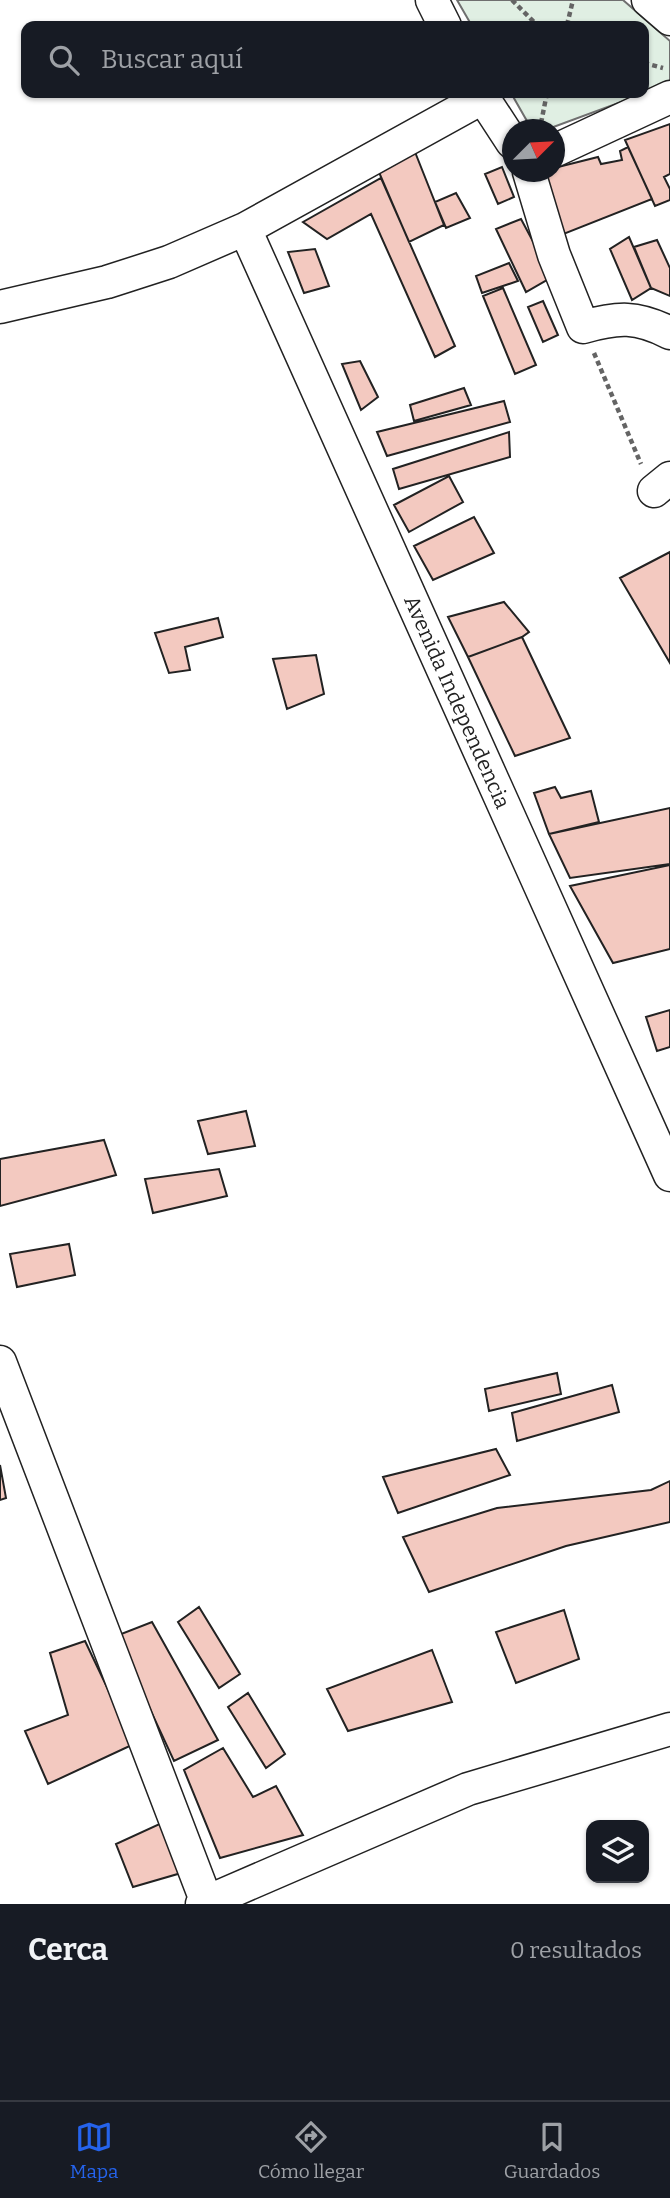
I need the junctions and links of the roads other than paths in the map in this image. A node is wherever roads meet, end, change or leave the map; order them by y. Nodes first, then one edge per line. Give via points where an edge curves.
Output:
1 (432, 0) edge
2 (648, 0) edge
3 (670, 19) edge
4 (442, 21) edge
5 (670, 97) edge
6 (476, 98) edge
7 (483, 98) edge
8 (502, 126) edge
9 (565, 131) edge
10 (532, 182) edge
11 (245, 229) junction
12 (0, 307) edge
13 (670, 333) edge
14 (670, 1175) edge
15 (0, 1362) edge
16 (670, 1730) edge
17 (204, 1903) edge

1 - 4 street
2 - 3 street
5 - 9 street
6 - 11 street
7 - 8 street
10 - 13 street via 583,327 613,318 652,324
11 - 12 street via 169,262 107,282
11 - 14 street, Avenida Independencia
15 - 17 street
16 - 17 street via 468,1789

